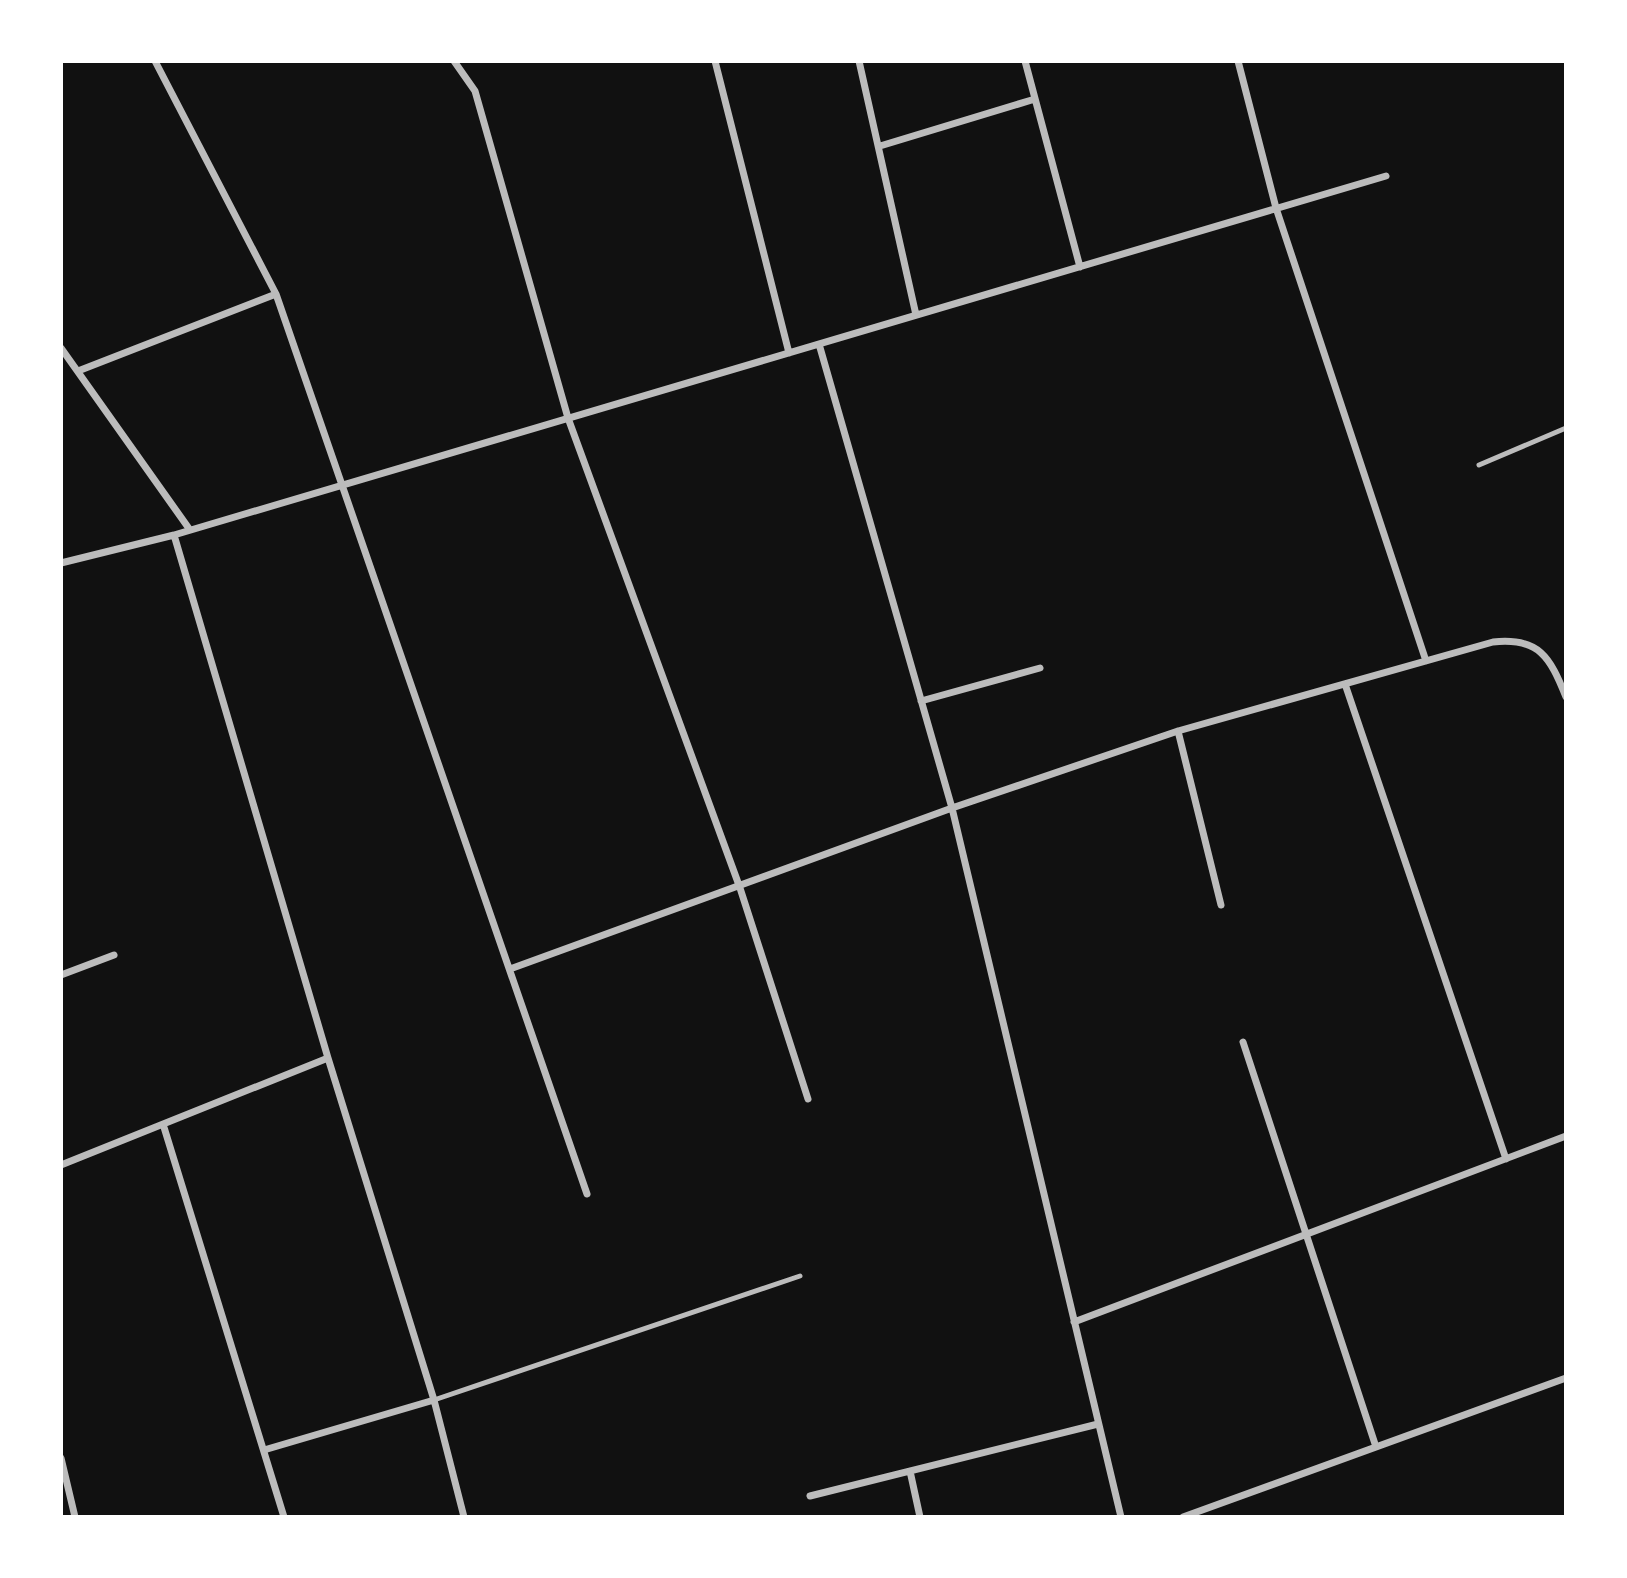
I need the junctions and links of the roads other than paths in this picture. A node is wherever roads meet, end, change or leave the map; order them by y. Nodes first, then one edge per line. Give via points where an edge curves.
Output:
1 (155, 61) edge
2 (454, 61) edge
3 (715, 61) edge
4 (859, 61) edge
5 (1025, 61) edge
6 (1238, 61) edge
7 (1035, 99) junction
8 (880, 146) junction
9 (1386, 176) dead end
10 (1276, 208) junction
11 (1080, 267) junction
12 (276, 294) junction
13 (916, 315) junction
14 (819, 344) junction
15 (61, 348) edge
16 (789, 352) junction
17 (78, 372) junction
18 (568, 418) junction
19 (1566, 428) edge
20 (1479, 465) dead end
21 (344, 484) junction
22 (190, 530) junction
23 (174, 535) junction
24 (61, 563) edge
25 (1426, 661) junction
26 (1040, 668) dead end
27 (1345, 684) junction
28 (1566, 697) edge
29 (921, 701) junction
30 (1178, 731) junction
31 (952, 808) junction
32 (740, 888) junction
33 (1221, 905) dead end
34 (114, 955) dead end
35 (510, 969) junction
36 (61, 975) edge
37 (1243, 1042) dead end
38 (328, 1058) junction
39 (808, 1099) dead end
40 (163, 1124) junction
41 (1566, 1136) edge
42 (1506, 1159) junction
43 (61, 1165) edge
44 (587, 1194) dead end
45 (1306, 1234) junction
46 (800, 1276) dead end
47 (1074, 1322) junction
48 (1566, 1378) edge
49 (434, 1400) junction
50 (1098, 1424) junction
51 (1376, 1447) junction
52 (264, 1450) junction
53 (61, 1458) edge
54 (910, 1471) junction
55 (810, 1496) dead end
56 (75, 1517) edge
57 (284, 1517) edge
58 (464, 1517) edge
59 (920, 1517) edge
60 (1121, 1517) edge
61 (1183, 1517) edge

1 - 12 street
2 - 18 street via 475,91
3 - 16 street
4 - 8 street
5 - 7 street
6 - 10 street
7 - 8 street
7 - 11 street
8 - 13 street
9 - 10 street
10 - 11 street
10 - 25 street
11 - 13 street
12 - 17 street
12 - 21 street
13 - 14 street
14 - 16 street
14 - 29 street
15 - 17 street
16 - 18 street
17 - 22 street
18 - 21 street
18 - 32 street
19 - 20 lane
21 - 22 street
21 - 35 street
22 - 23 street
23 - 24 street
23 - 38 street
25 - 27 street
25 - 28 street via 1518,639 1542,652
26 - 29 street
27 - 30 street
27 - 42 street
29 - 31 street
30 - 31 street
30 - 33 street
31 - 32 street
31 - 47 street
32 - 35 street
32 - 39 street
34 - 36 street
35 - 44 street
37 - 45 street
38 - 40 street
38 - 49 street
40 - 43 street
40 - 52 street
41 - 42 street
42 - 45 street
45 - 47 street
45 - 51 street
46 - 49 lane
47 - 50 street
48 - 51 street
49 - 52 street
49 - 58 street
50 - 54 street
50 - 60 street
51 - 61 street
52 - 57 street
53 - 56 street
54 - 55 street
54 - 59 street

